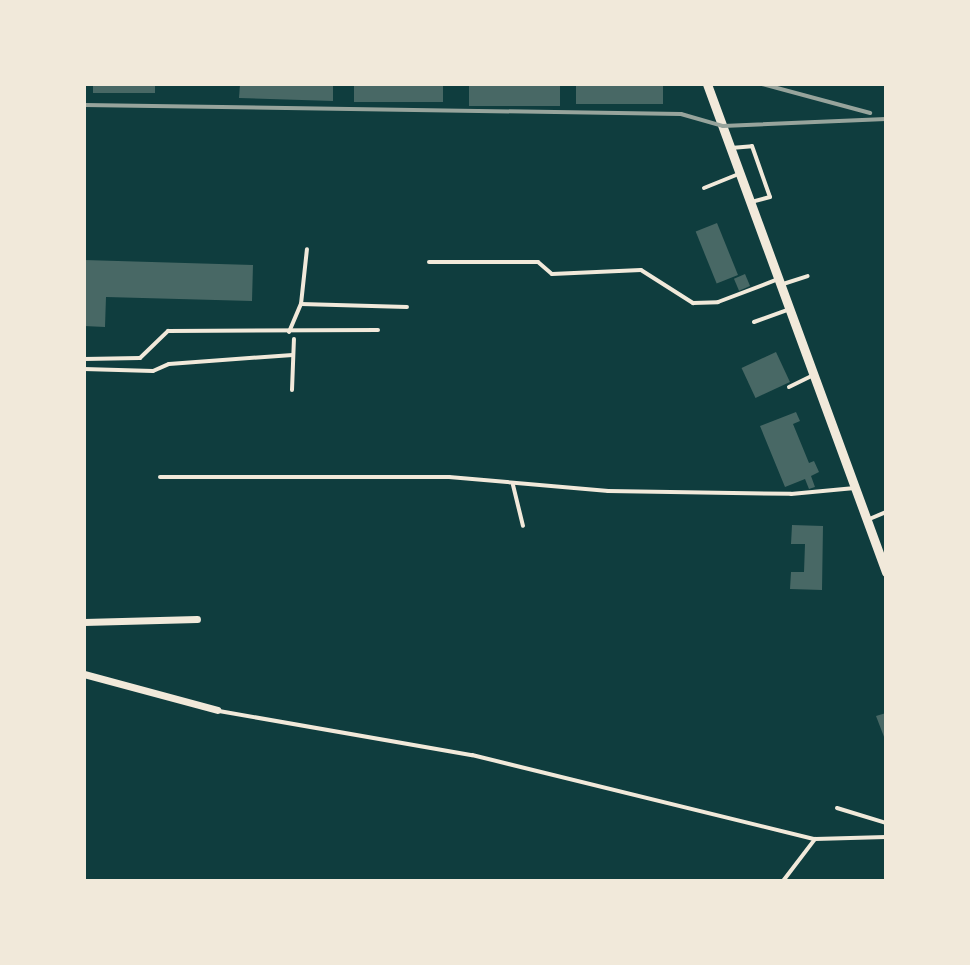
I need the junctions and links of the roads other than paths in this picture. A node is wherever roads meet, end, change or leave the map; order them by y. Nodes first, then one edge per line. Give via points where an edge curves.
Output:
1 (707, 84) edge
2 (730, 148) junction
3 (739, 174) junction
4 (704, 188) dead end
5 (748, 203) junction
6 (307, 249) dead end
7 (429, 262) dead end
8 (808, 276) dead end
9 (777, 283) junction
10 (301, 304) junction
11 (407, 307) dead end
12 (787, 310) junction
13 (754, 322) dead end
14 (378, 330) dead end
15 (289, 332) junction
16 (294, 339) dead end
17 (293, 355) junction
18 (84, 359) edge
19 (84, 369) edge
20 (812, 376) junction
21 (789, 387) dead end
22 (292, 390) dead end
23 (160, 477) dead end
24 (513, 485) junction
25 (855, 488) junction
26 (886, 512) edge
27 (867, 520) junction
28 (523, 526) dead end
29 (886, 572) edge
30 (197, 619) dead end
31 (84, 622) edge
32 (84, 674) edge
33 (217, 710) joint
34 (837, 808) dead end
35 (886, 823) edge
36 (886, 837) edge
37 (815, 839) junction
38 (783, 881) edge

1 - 2 street
2 - 3 street
2 - 5 lane via 752,146 770,197
3 - 4 lane
3 - 5 street
5 - 9 street
6 - 10 lane
7 - 9 lane via 538,262 552,274 641,270 693,303 718,302
8 - 9 lane
9 - 12 street
10 - 11 lane
10 - 15 lane
12 - 13 lane
12 - 20 street
14 - 15 lane
15 - 18 lane via 168,331 140,358
16 - 17 lane
17 - 19 lane via 169,364 153,371
17 - 22 lane
20 - 21 lane
20 - 25 street
23 - 24 lane via 449,477
24 - 25 lane via 777,494
24 - 28 lane
25 - 27 street
26 - 27 lane
27 - 29 street
30 - 31 street
32 - 33 street
33 - 37 lane via 472,755
34 - 35 lane
36 - 37 lane
37 - 38 lane

